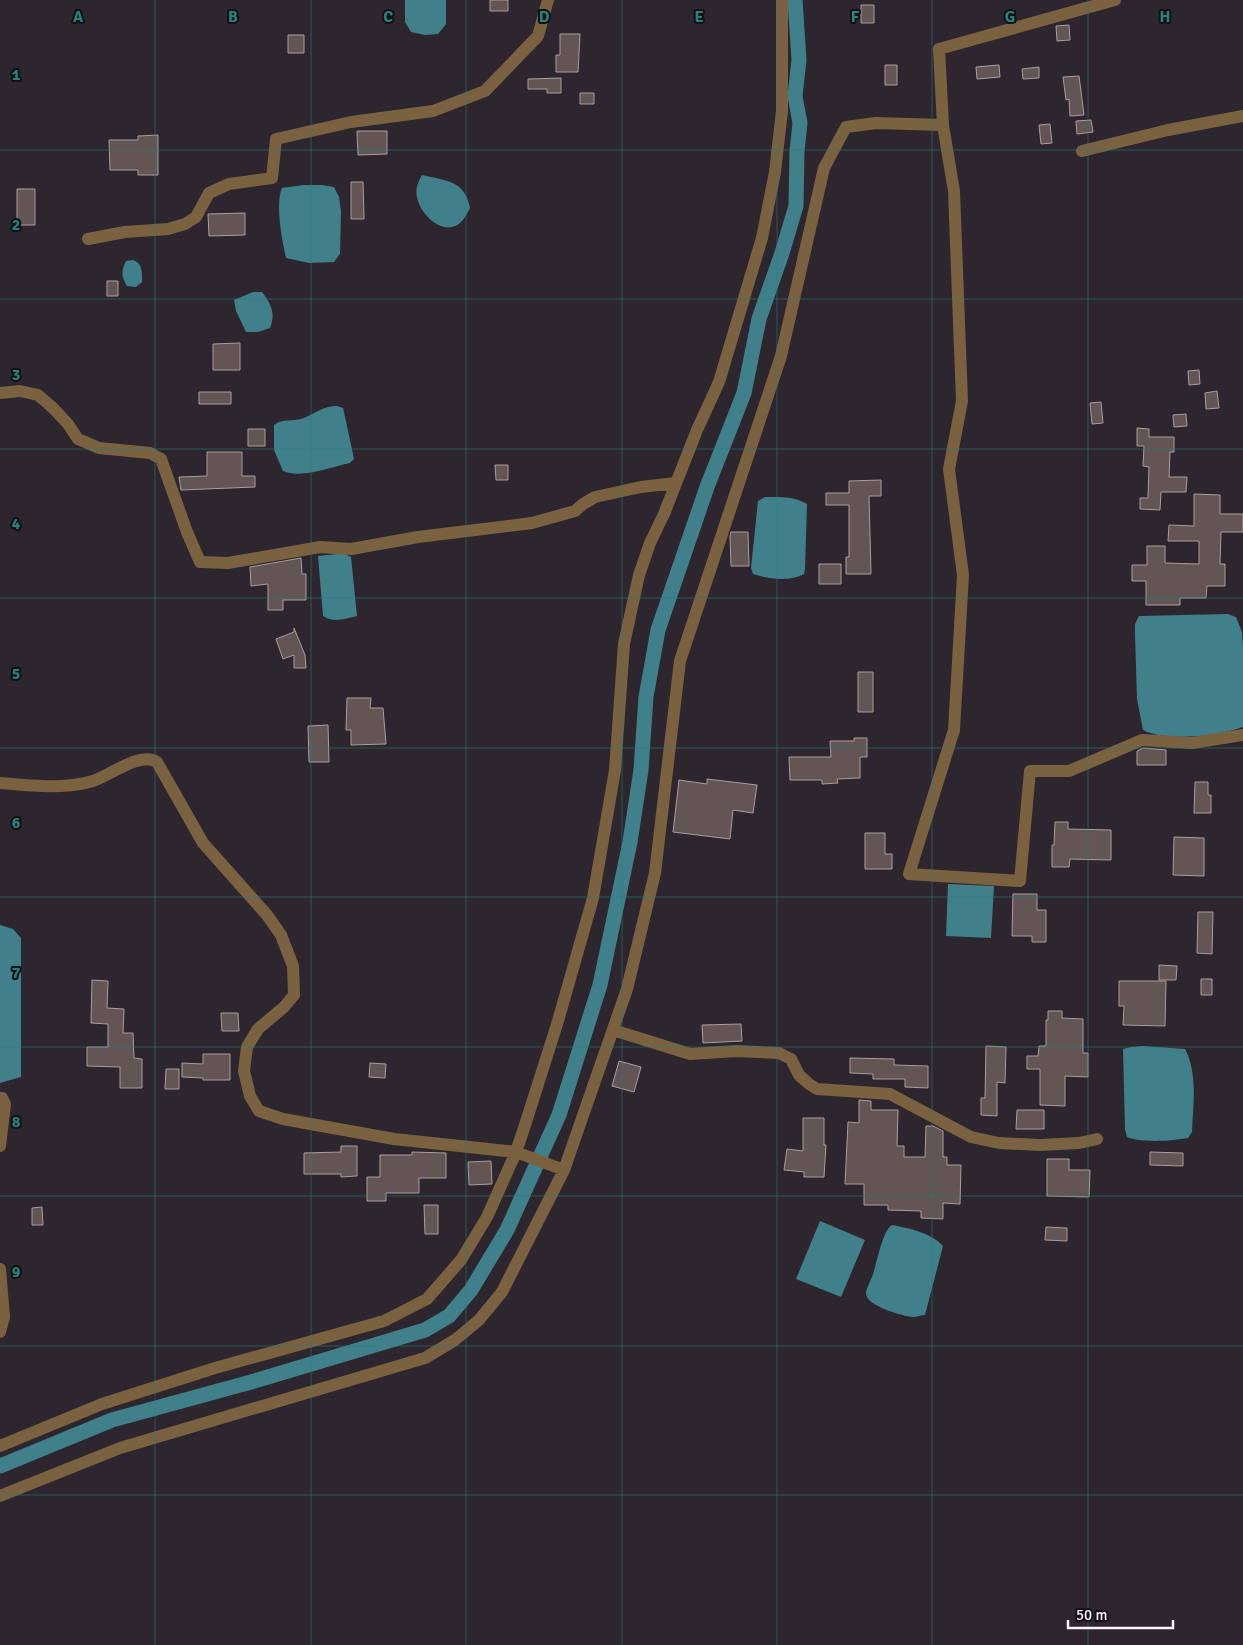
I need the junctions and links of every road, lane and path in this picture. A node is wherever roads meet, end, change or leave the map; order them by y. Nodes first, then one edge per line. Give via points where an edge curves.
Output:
1 (548, 0) edge
2 (782, 0) edge
3 (1115, 0) edge
4 (1243, 116) edge
5 (943, 125) junction
6 (1082, 150) dead end
7 (88, 239) dead end
8 (0, 393) edge
9 (676, 483) junction
10 (1243, 735) edge
11 (0, 783) edge
12 (613, 1030) junction
13 (0, 1098) edge
14 (1097, 1139) dead end
15 (0, 1146) edge
16 (516, 1152) junction
17 (564, 1170) junction
18 (0, 1269) edge
19 (0, 1332) edge
20 (0, 1446) edge
21 (0, 1496) edge

1 - 7 street via 538,36 485,91 433,111 351,122 276,139 272,178 229,184 209,193 196,217 186,224
2 - 9 street via 782,111 775,172 762,238 719,382
3 - 5 street via 939,49
4 - 6 street
5 - 10 street via 954,191 962,402 949,469 963,575 954,730 909,874 1020,881 1030,771 1069,771 1142,740 1192,743
5 - 12 street via 876,123 846,128 824,168 780,356 680,661 655,873 627,989
8 - 9 street via 38,395 54,408 78,440 99,448 150,452 161,459 200,562 228,563 320,547 351,549 532,523 575,511 595,497 641,486
9 - 16 street via 639,575 624,644 614,770 593,898
11 - 16 street via 72,786 94,781 121,767 147,759 158,762 203,844 267,915 281,935 293,966 294,995 258,1029 247,1047 244,1071 250,1096 259,1111 283,1119 394,1139
12 - 14 street via 690,1054 779,1053 791,1059 799,1075 817,1089 890,1094 971,1137 999,1143 1040,1145
12 - 17 street
13 - 15 street via 5,1104
16 - 17 street
16 - 20 street via 487,1217 461,1260 427,1300 384,1321 215,1368 102,1404
17 - 21 street via 502,1292 479,1320 455,1340 425,1358 120,1448
18 - 19 street via 4,1317

